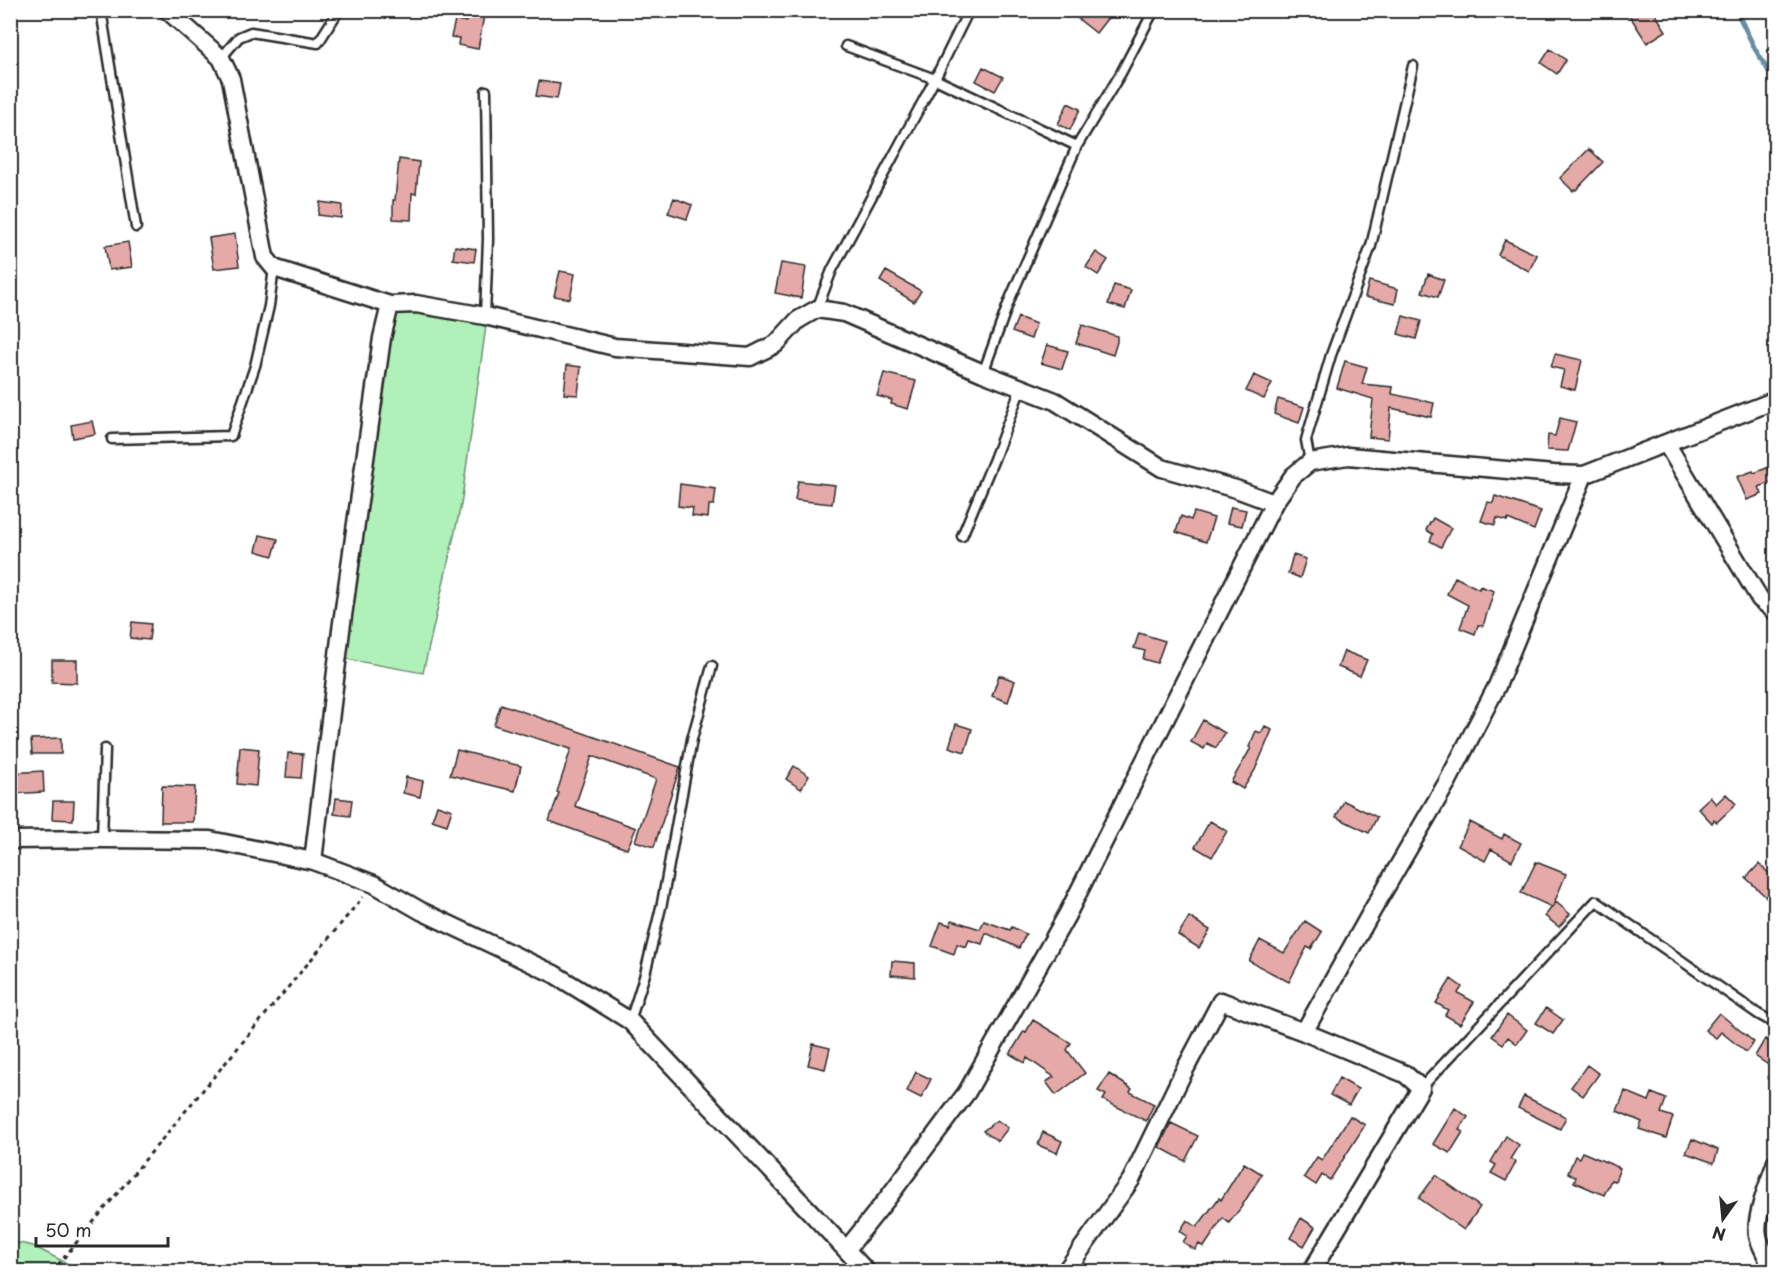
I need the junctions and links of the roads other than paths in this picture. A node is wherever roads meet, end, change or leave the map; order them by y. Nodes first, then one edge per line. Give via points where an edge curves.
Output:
1 (100, 10) edge
2 (167, 10) edge
3 (339, 10) edge
4 (969, 10) edge
5 (1154, 10) edge
6 (846, 46) dead end
7 (221, 58) junction
8 (1413, 66) dead end
9 (935, 79) junction
10 (486, 91) dead end
11 (1077, 146) junction
12 (136, 227) dead end
13 (274, 268) junction
14 (390, 305) junction
15 (817, 309) junction
16 (485, 316) junction
17 (983, 373) junction
18 (1022, 388) junction
19 (1776, 400) edge
20 (112, 439) dead end
21 (1666, 443) junction
22 (1310, 462) junction
23 (1584, 475) junction
24 (1274, 503) junction
25 (962, 536) dead end
26 (1776, 612) edge
27 (712, 666) dead end
28 (105, 749) dead end
29 (102, 839) junction
30 (10, 840) edge
31 (313, 861) junction
32 (630, 1022) junction
33 (1776, 1024) edge
34 (1304, 1032) junction
35 (1421, 1088) junction
36 (1776, 1162) edge
37 (847, 1249) junction
38 (867, 1272) edge
39 (1065, 1272) edge
40 (1311, 1272) edge
41 (1762, 1272) edge

1 - 12 lane
2 - 7 street
3 - 7 lane via 318,43 251,32 239,37
4 - 9 lane
5 - 11 lane
6 - 9 lane
7 - 13 street via 231,79 265,257
8 - 22 lane via 1371,246 1306,440
9 - 11 lane
9 - 15 lane via 832,270
10 - 16 lane
11 - 17 lane via 1010,299
13 - 14 street
13 - 20 lane via 255,366 231,436
14 - 16 street via 416,304
14 - 31 street via 344,607
15 - 16 street via 798,320 776,344 750,357 615,347
15 - 17 street via 844,313
17 - 18 street
18 - 24 street via 1055,401 1161,468
18 - 25 lane
19 - 21 street
21 - 23 street
21 - 26 street via 1760,599
22 - 23 street via 1348,456
22 - 24 street via 1293,476
23 - 34 street via 1497,686 1448,781
24 - 37 street via 1067,915 967,1092
27 - 32 lane via 692,739 655,934
28 - 29 lane
29 - 30 street
29 - 31 street via 210,840
31 - 32 street via 374,884 421,911 554,974
32 - 37 street
33 - 35 lane via 1596,901
34 - 35 street via 1405,1074
34 - 39 street via 1221,1001 1131,1180
35 - 40 street
36 - 41 street via 1758,1225 1769,1262
37 - 38 street

